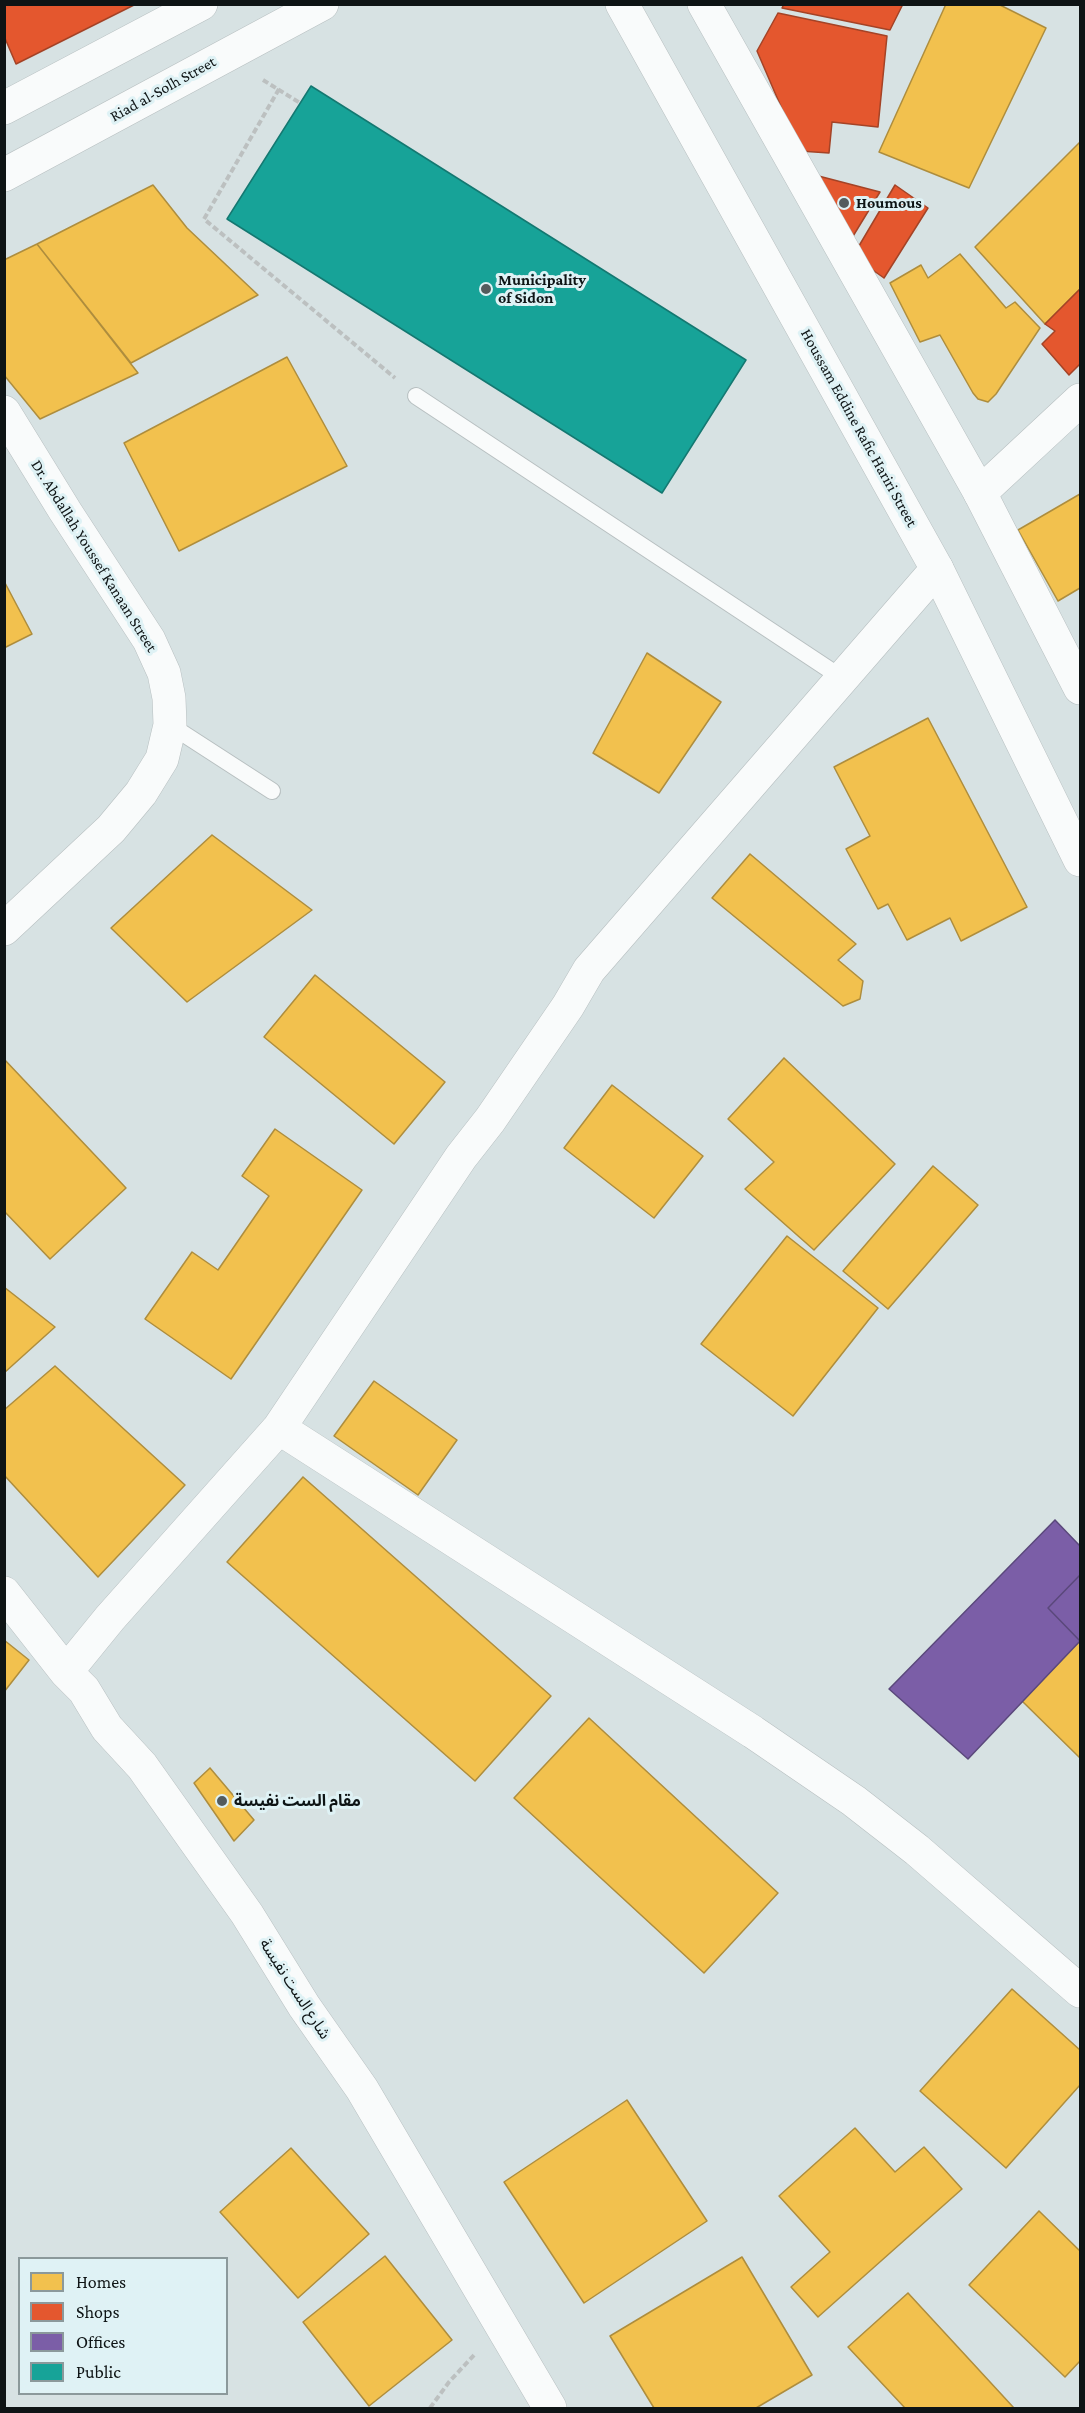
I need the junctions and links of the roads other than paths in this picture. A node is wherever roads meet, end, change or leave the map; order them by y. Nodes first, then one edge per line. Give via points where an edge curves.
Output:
1 (201, 4) edge
2 (322, 4) edge
3 (622, 4) edge
4 (704, 4) edge
5 (4, 108) edge
6 (4, 176) edge
7 (416, 396) road end
8 (1080, 400) edge
9 (4, 412) edge
10 (980, 494) junction
11 (938, 569) junction
12 (842, 678) junction
13 (1080, 688) edge
14 (170, 725) junction
15 (272, 791) dead end
16 (1080, 860) edge
17 (4, 929) edge
18 (279, 1428) junction
19 (4, 1593) edge
20 (66, 1672) junction
21 (1080, 1992) edge
22 (550, 2409) edge

1 - 5 street
2 - 6 street, Riad al-Solh Street
3 - 11 street, Houssam Eddine Rafic Hariri Street
4 - 10 street
7 - 12 lane
8 - 10 street
9 - 14 street, Dr. Abdallah Youssef Kanaan Street via 150,640 164,673
10 - 13 street
11 - 12 street
11 - 16 street, Houssam Eddine Rafic Hariri Street
12 - 18 street via 589,970
14 - 15 lane
14 - 17 street, Dr. Abdallah Youssef Kanaan Street via 162,759 141,794 111,829
18 - 20 street
18 - 21 street via 854,1801 975,1899
19 - 20 street, شارع الست نفيسة
20 - 22 street, شارع الست نفيسة via 84,1690 107,1728 142,1766 247,1914 362,2090

